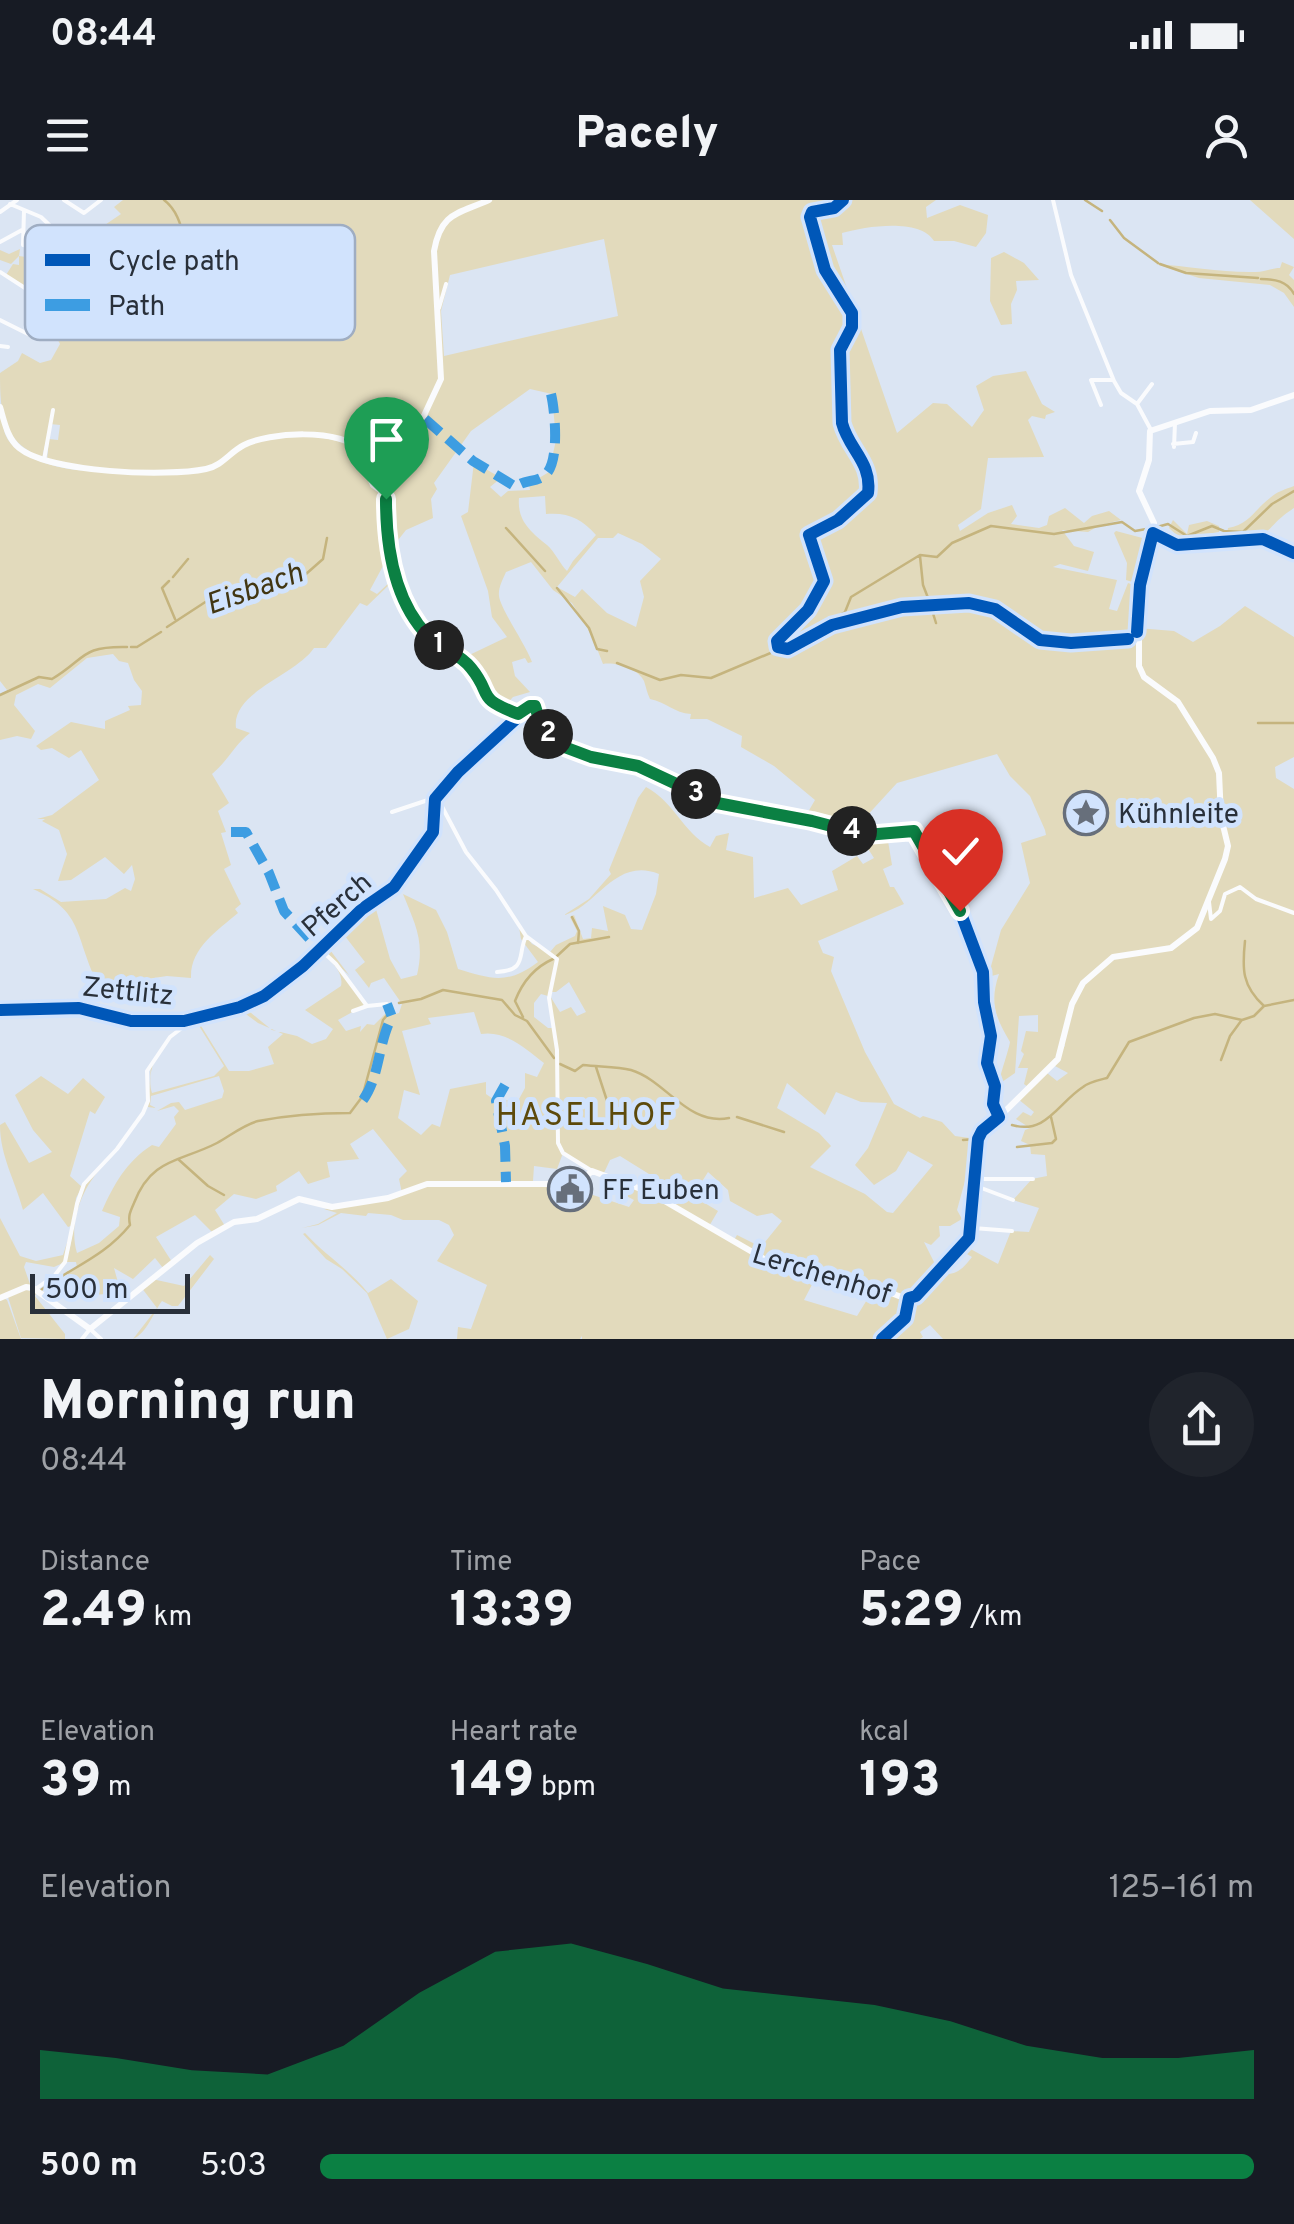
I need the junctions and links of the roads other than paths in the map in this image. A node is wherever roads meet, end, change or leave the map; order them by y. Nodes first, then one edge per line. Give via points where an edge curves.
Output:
1 (17, 200) edge
2 (64, 200) edge
3 (101, 200) edge
4 (489, 200) edge
5 (1053, 200) edge
6 (10, 204) junction
7 (24, 211) junction
8 (0, 212) edge
9 (49, 225) edge
10 (22, 230) junction
11 (0, 242) edge
12 (25, 245) edge
13 (0, 272) edge
14 (446, 284) dead end
15 (25, 289) edge
16 (439, 308) junction
17 (0, 320) edge
18 (25, 333) edge
19 (0, 346) edge
20 (8, 347) dead end
21 (1114, 380) junction
22 (1152, 384) dead end
23 (1294, 395) edge
24 (1138, 404) junction
25 (1101, 405) dead end
26 (0, 407) edge
27 (53, 410) dead end
28 (1174, 423) junction
29 (1151, 430) junction
30 (1196, 433) dead end
31 (44, 460) junction
32 (387, 495) junction
33 (1153, 534) junction
34 (1294, 553) edge
35 (518, 714) junction
36 (438, 796) junction
37 (392, 812) dead end
38 (1209, 898) junction
39 (1294, 914) edge
40 (1211, 919) junction
41 (1197, 928) junction
42 (526, 936) junction
43 (320, 949) junction
44 (497, 972) dead end
45 (387, 1004) dead end
46 (366, 1006) junction
47 (0, 1010) edge
48 (353, 1012) dead end
49 (190, 1020) junction
50 (999, 1117) junction
51 (592, 1171) junction
52 (1032, 1179) dead end
53 (976, 1182) junction
54 (1014, 1200) dead end
55 (972, 1228) junction
56 (1012, 1231) dead end
57 (35, 1290) junction
58 (3, 1296) edge
59 (909, 1298) junction
60 (90, 1329) junction
61 (82, 1339) edge
62 (101, 1339) edge
63 (882, 1339) edge

1 - 6 street
2 - 3 street via 84,213
4 - 16 street via 454,214 437,234
5 - 21 street via 1070,275
6 - 7 street
6 - 8 street
7 - 9 street
7 - 10 street
10 - 11 street
10 - 12 street
13 - 15 street
14 - 16 street
16 - 32 street via 441,379
17 - 18 street
19 - 20 street
21 - 24 street
21 - 25 street via 1091,380
22 - 24 street
23 - 28 street
24 - 29 street
26 - 31 street via 16,444
27 - 31 street
28 - 29 street
28 - 30 street via 1174,446 1193,442
29 - 33 street via 1139,492 1154,518
31 - 32 street via 132,472 204,470 268,436 308,436 351,443
32 - 35 street via 388,544 412,614 435,642 468,664 488,700
33 - 34 street via 1177,545 1263,539
33 - 38 street via 1139,596 1139,666 1178,702 1219,772 1228,846
35 - 36 street, Pferch
35 - 50 street via 535,706 542,729 567,748 638,766 717,803 866,835 917,832 964,919 985,980 987,1063
36 - 37 street
36 - 42 street via 466,852
36 - 43 street, Pferch via 434,830 400,880
38 - 40 street
38 - 41 street
39 - 40 street via 1240,886 1225,894
40 - 41 street
41 - 50 street via 1171,948 1112,958 1083,983 1058,1059
42 - 44 street via 521,960
42 - 51 street via 557,959 549,1001 558,1144
43 - 46 street
43 - 49 street, Pferch via 264,996
45 - 46 street
46 - 48 street
47 - 49 street, Zettlitz via 79,1008 131,1021
49 - 57 street via 150,1064 147,1106 84,1184 65,1262
50 - 53 street via 979,1137
51 - 59 street, Lerchenhof via 643,1189 766,1260
51 - 60 street via 572,1184 427,1184 332,1206 299,1199 197,1243
52 - 53 street
53 - 54 street
53 - 55 street
55 - 56 street
55 - 59 street via 960,1250
57 - 58 street
57 - 60 street
59 - 63 street via 905,1318
60 - 61 street
60 - 62 street

